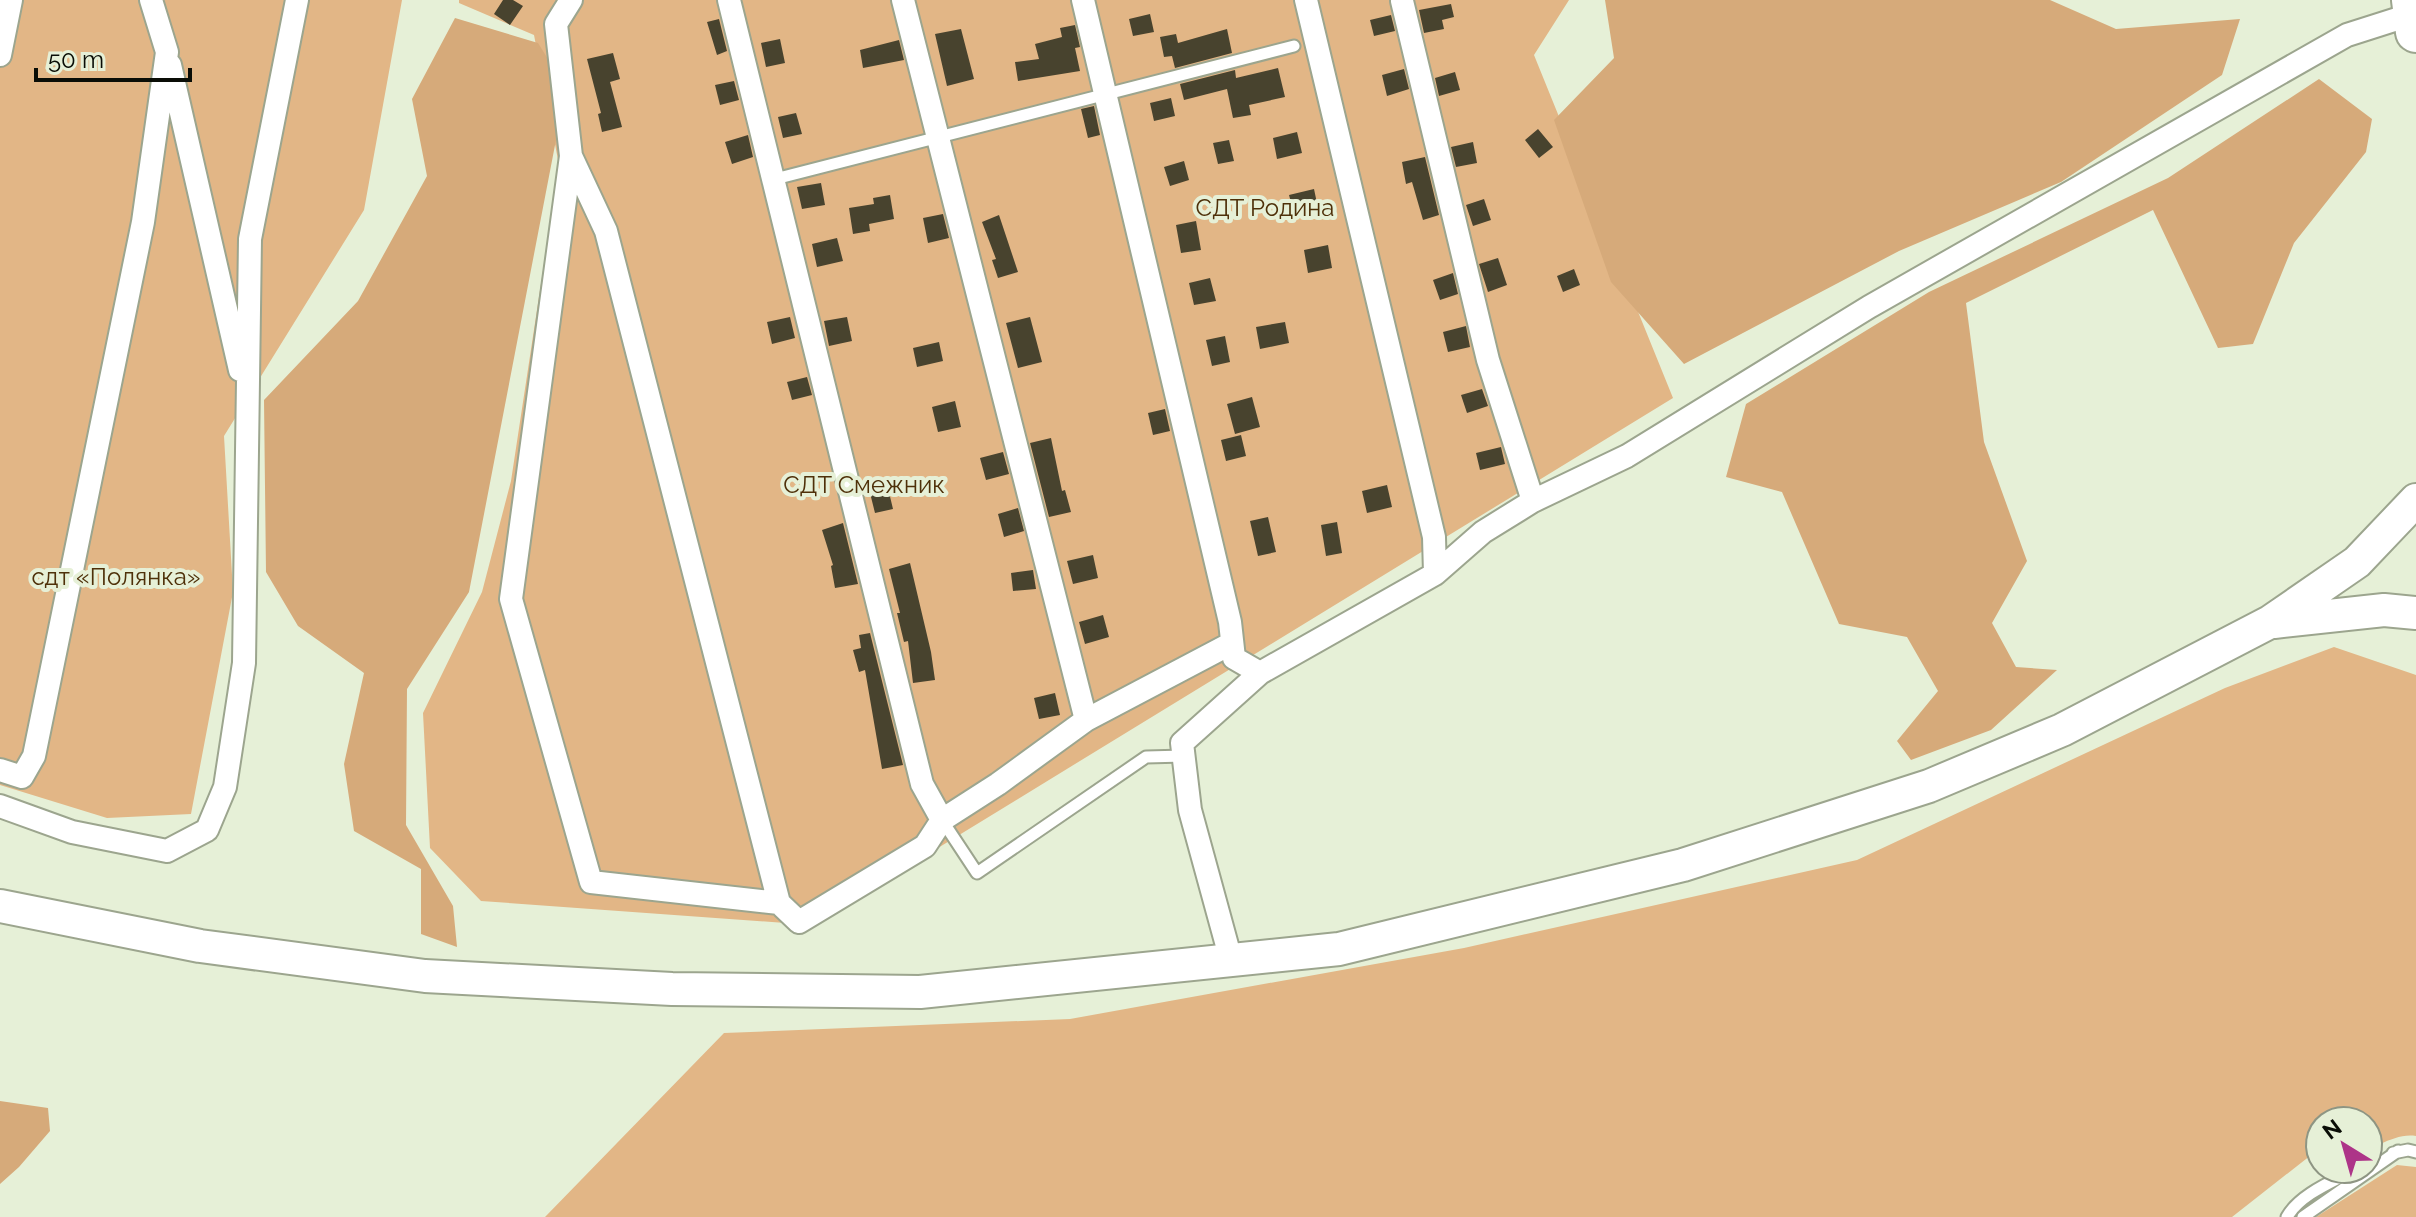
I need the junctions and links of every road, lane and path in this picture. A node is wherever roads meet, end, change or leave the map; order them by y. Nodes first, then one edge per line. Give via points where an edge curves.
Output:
1 (11, 0) edge
2 (151, 0) edge
3 (297, 0) edge
4 (571, 0) edge
5 (729, 0) edge
6 (903, 0) edge
7 (1083, 0) edge
8 (1306, 0) edge
9 (1403, 0) edge
10 (2414, 15) edge
11 (1294, 46) dead end
12 (167, 52) junction
13 (0, 55) edge
14 (1105, 94) junction
15 (938, 137) junction
16 (571, 156) junction
17 (775, 179) junction
18 (248, 405) junction
19 (2416, 500) edge
20 (1533, 501) junction
21 (1435, 574) junction
22 (2416, 613) edge
23 (2270, 622) junction
24 (1232, 643) junction
25 (1260, 673) junction
26 (1086, 720) junction
27 (1184, 756) junction
28 (0, 770) edge
29 (0, 806) edge
30 (942, 820) junction
31 (779, 903) junction
32 (0, 906) edge
33 (1231, 960) junction
34 (2398, 1151) junction
35 (2416, 1152) edge
36 (2384, 1157) edge
37 (2326, 1185) edge
38 (2287, 1217) edge
39 (2303, 1217) edge

1 - 13 street
2 - 12 street
3 - 18 street via 250,239
4 - 16 street via 556,24
5 - 17 street
6 - 15 street
7 - 14 street
8 - 21 street via 1434,537
9 - 20 street via 1488,360
10 - 20 street via 2347,35 1869,307 1627,456
11 - 14 lane
12 - 18 street
12 - 28 street via 143,222 34,756 22,777
14 - 15 lane
14 - 24 street
15 - 17 lane
15 - 26 street
16 - 31 street via 606,231
16 - 31 street via 511,599 591,882
17 - 30 street via 922,784
18 - 29 street via 244,663 225,787 207,830 167,851 72,832
19 - 23 street via 2357,562
20 - 21 street via 1483,532
21 - 25 street
22 - 23 street via 2384,610
23 - 33 street via 2062,730 1929,786 1683,865 1339,949
24 - 25 street via 1234,658
24 - 26 street
25 - 27 street via 1182,743
26 - 30 street
27 - 30 lane via 1146,757 977,873
27 - 33 street via 1190,810
30 - 31 street via 925,846 799,922
32 - 33 street via 200,946 425,976 672,989 920,992
34 - 35 lane
34 - 36 lane
34 - 39 lane
37 - 38 lane

